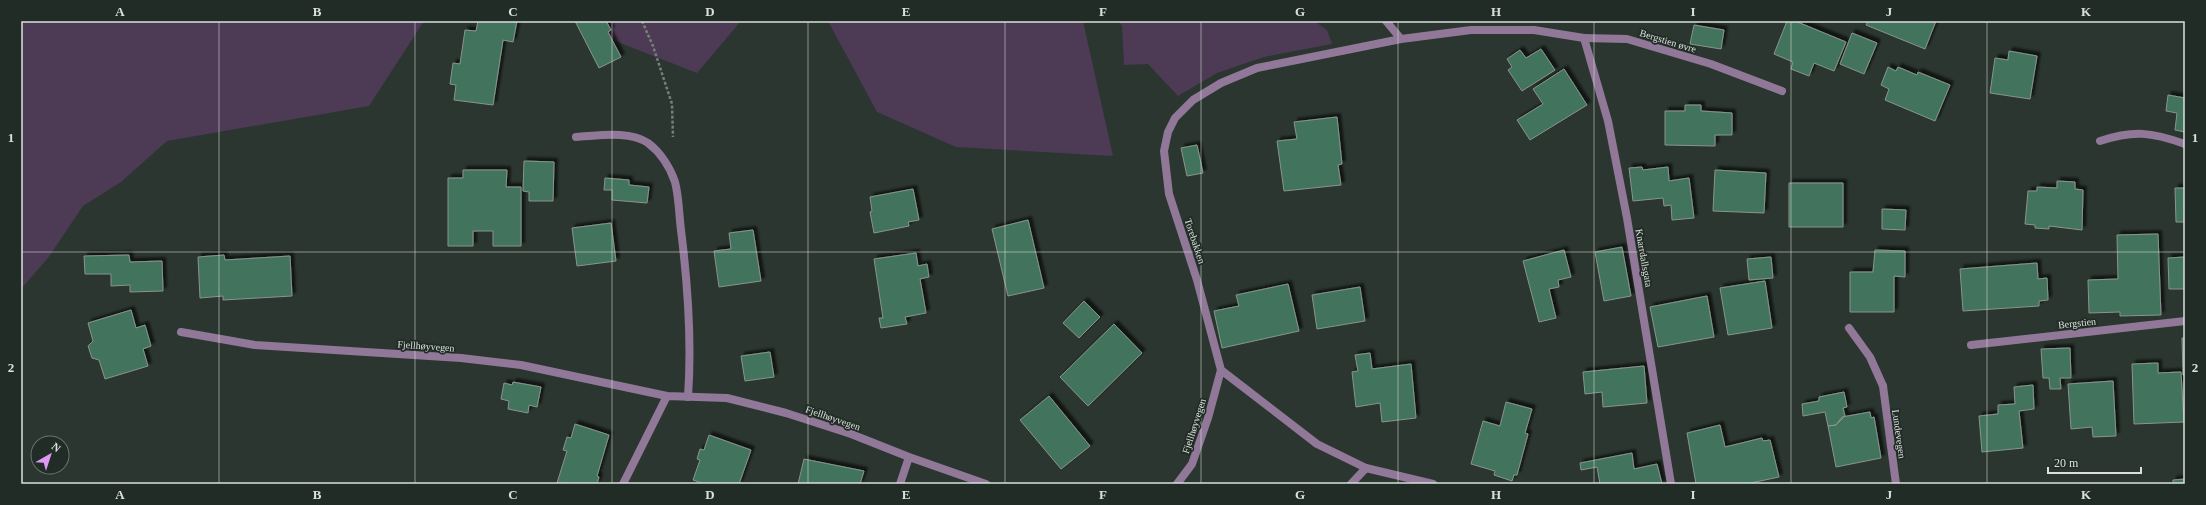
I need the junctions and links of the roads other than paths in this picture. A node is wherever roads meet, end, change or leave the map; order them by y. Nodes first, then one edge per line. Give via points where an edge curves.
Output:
1 (1386, 21) edge
2 (1584, 38) junction
3 (1401, 39) junction
4 (1782, 90) dead end
5 (576, 137) dead end
6 (2100, 141) dead end
7 (2185, 144) edge
8 (2185, 321) edge
9 (1848, 328) dead end
10 (181, 332) dead end
11 (1971, 345) dead end
12 (1221, 370) junction
13 (667, 396) junction
14 (688, 397) junction
15 (910, 457) junction
16 (1366, 468) junction
17 (623, 484) edge
18 (900, 484) edge
19 (986, 484) edge
20 (1177, 484) edge
21 (1351, 484) edge
22 (1433, 484) edge
23 (1671, 484) edge
24 (1896, 484) edge

1 - 3 street
2 - 3 street, Bergstien øvre via 1534,30 1470,30
2 - 4 street, Bergstien øvre via 1627,39 1711,64
2 - 23 street, Knarrdallsgata via 1608,121 1627,218
3 - 12 street, Torebakken via 1257,68 1220,83 1193,100 1175,118 1168,132 1164,151 1169,194 1197,280
5 - 14 street via 632,136 646,142 657,151 668,166 675,182 687,274 691,354
6 - 7 street via 2123,134 2145,134
8 - 11 street, Bergstien
9 - 24 street, Lundevegen via 1870,357 1883,386
10 - 13 street, Fjellhøyvegen via 255,345 461,358 521,365
12 - 16 street via 1317,444
12 - 20 street, Fjellhøyvegen via 1192,464
13 - 14 street, Fjellhøyvegen
13 - 17 street
14 - 15 street, Fjellhøyvegen via 728,398 786,413
15 - 18 street
15 - 19 street, Fjellhøyvegen
16 - 21 street
16 - 22 street

